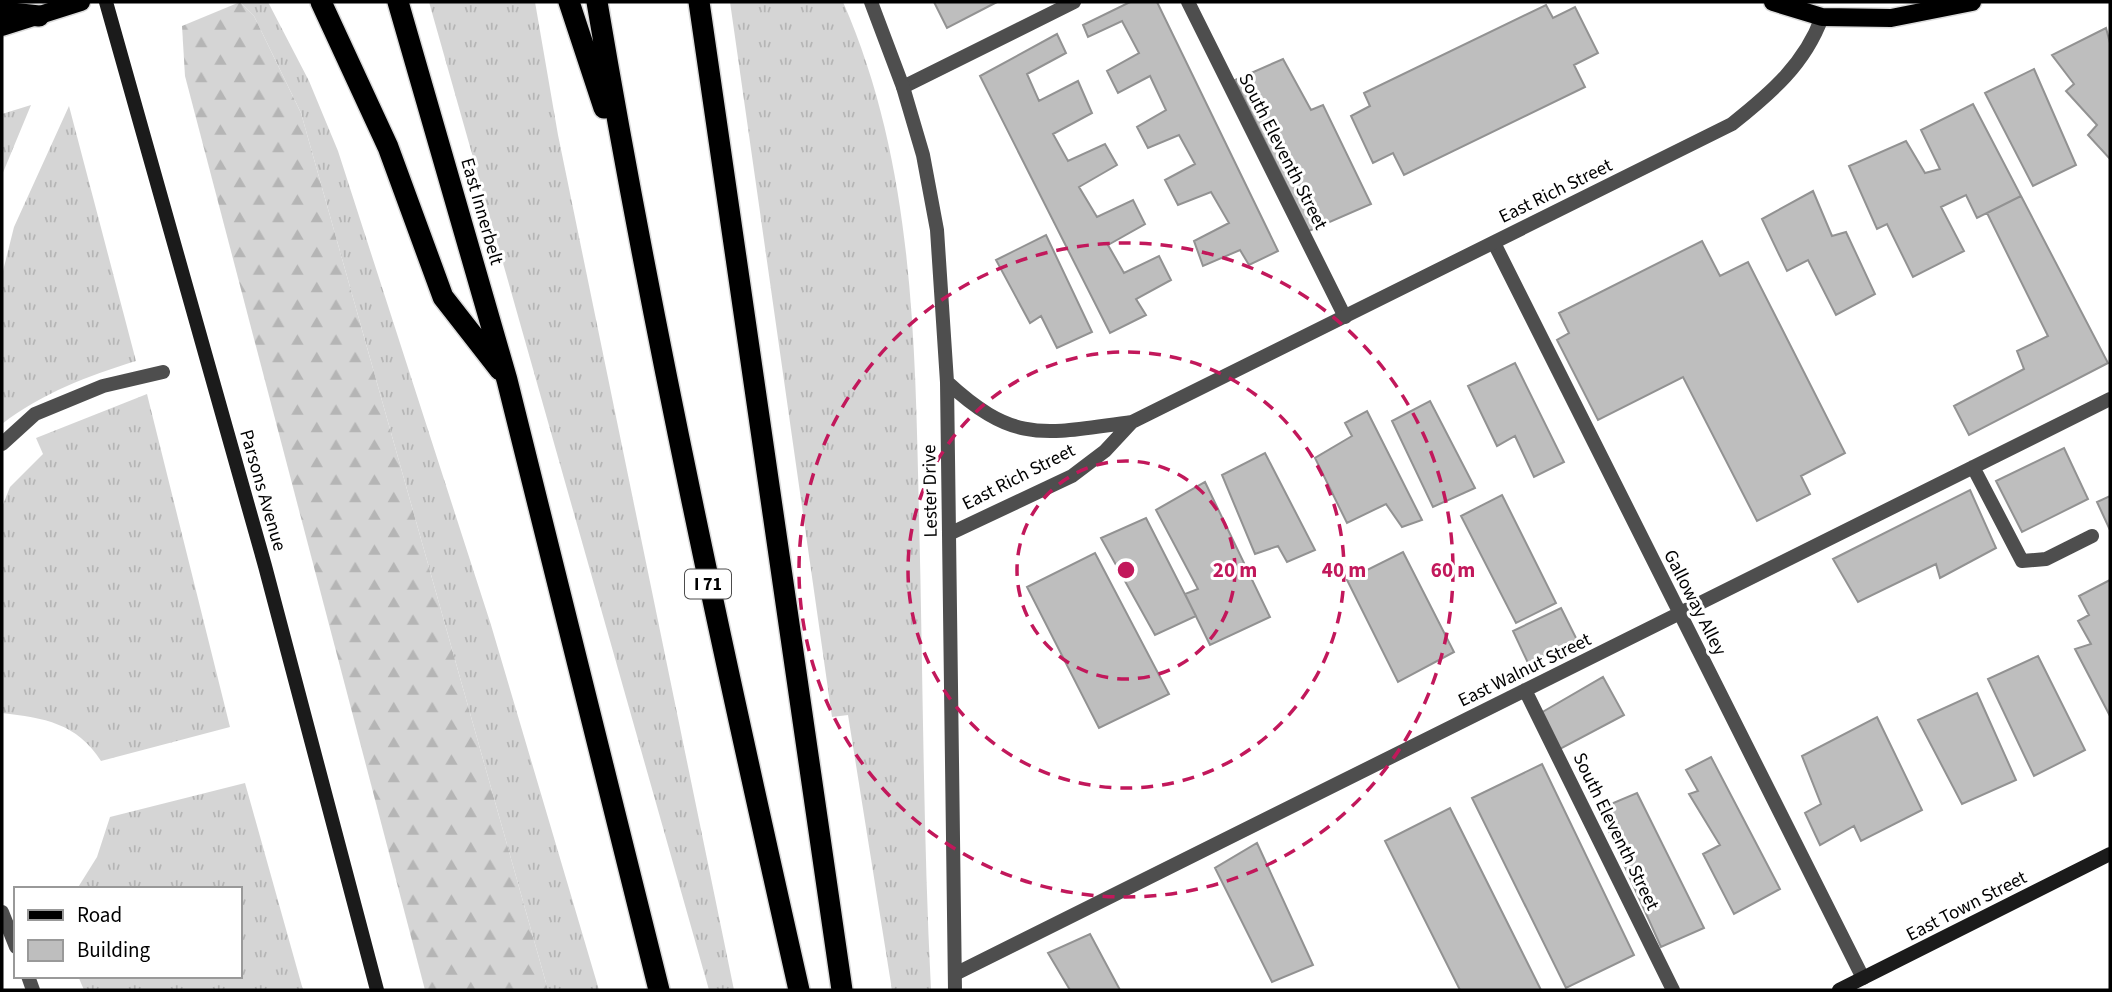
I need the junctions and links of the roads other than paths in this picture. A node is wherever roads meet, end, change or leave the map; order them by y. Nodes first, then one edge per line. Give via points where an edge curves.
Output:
1 (81, 2) edge
2 (106, 2) edge
3 (321, 2) edge
4 (398, 2) edge
5 (569, 2) edge
6 (597, 2) edge
7 (699, 2) edge
8 (871, 2) edge
9 (1074, 2) edge
10 (1188, 2) edge
11 (1773, 2) edge
12 (1972, 2) edge
13 (2, 12) edge
14 (39, 16) junction
15 (1822, 17) junction
16 (2, 27) edge
17 (903, 87) junction
18 (626, 177) junction
19 (1494, 243) junction
20 (1345, 317) junction
21 (163, 372) dead end
22 (507, 380) junction
23 (947, 382) junction
24 (2110, 399) edge
25 (1132, 422) junction
26 (2, 444) edge
27 (1973, 467) junction
28 (949, 534) junction
29 (2092, 536) dead end
30 (1680, 613) junction
31 (1525, 690) junction
32 (2110, 854) edge
33 (2, 912) edge
34 (14, 942) edge
35 (955, 974) junction
36 (1863, 978) junction
37 (377, 990) edge
38 (659, 990) edge
39 (799, 990) edge
40 (842, 990) edge
41 (955, 990) edge
42 (1674, 990) edge
43 (1839, 990) edge

1 - 14 main road
2 - 37 street, Parsons Avenue via 265,566
3 - 22 highway via 388,147 443,297
4 - 22 highway, East Innerbelt
5 - 18 highway
6 - 18 highway, I 71
7 - 40 highway
8 - 17 street, Lester Drive
9 - 17 street
10 - 20 street, South Eleventh Street
11 - 15 main road
12 - 15 main road via 1891,18
13 - 14 highway
14 - 16 main road
15 - 19 street, East Rich Street via 1813,43 1794,70 1732,124
17 - 23 street, Lester Drive via 923,155 937,230
18 - 39 highway, I 71 / I 71 via 713,612
19 - 20 street, East Rich Street
19 - 30 street, Galloway Alley
20 - 25 street, East Rich Street
21 - 26 street via 103,386 36,414
22 - 38 highway, East Innerbelt
23 - 25 street, East Rich Street via 971,404 1007,426 1047,433
23 - 28 street, Lester Drive
24 - 27 street, East Walnut Street
25 - 28 street, East Rich Street via 1072,476
27 - 29 street via 2022,561 2046,559
27 - 30 street, East Walnut Street
28 - 35 street, Lester Drive
30 - 31 street, East Walnut Street
30 - 36 street, Galloway Alley
31 - 35 street, East Walnut Street
31 - 42 street, South Eleventh Street
32 - 36 street, East Town Street
33 - 34 street
35 - 41 street, Lester Drive
36 - 43 street, East Town Street

